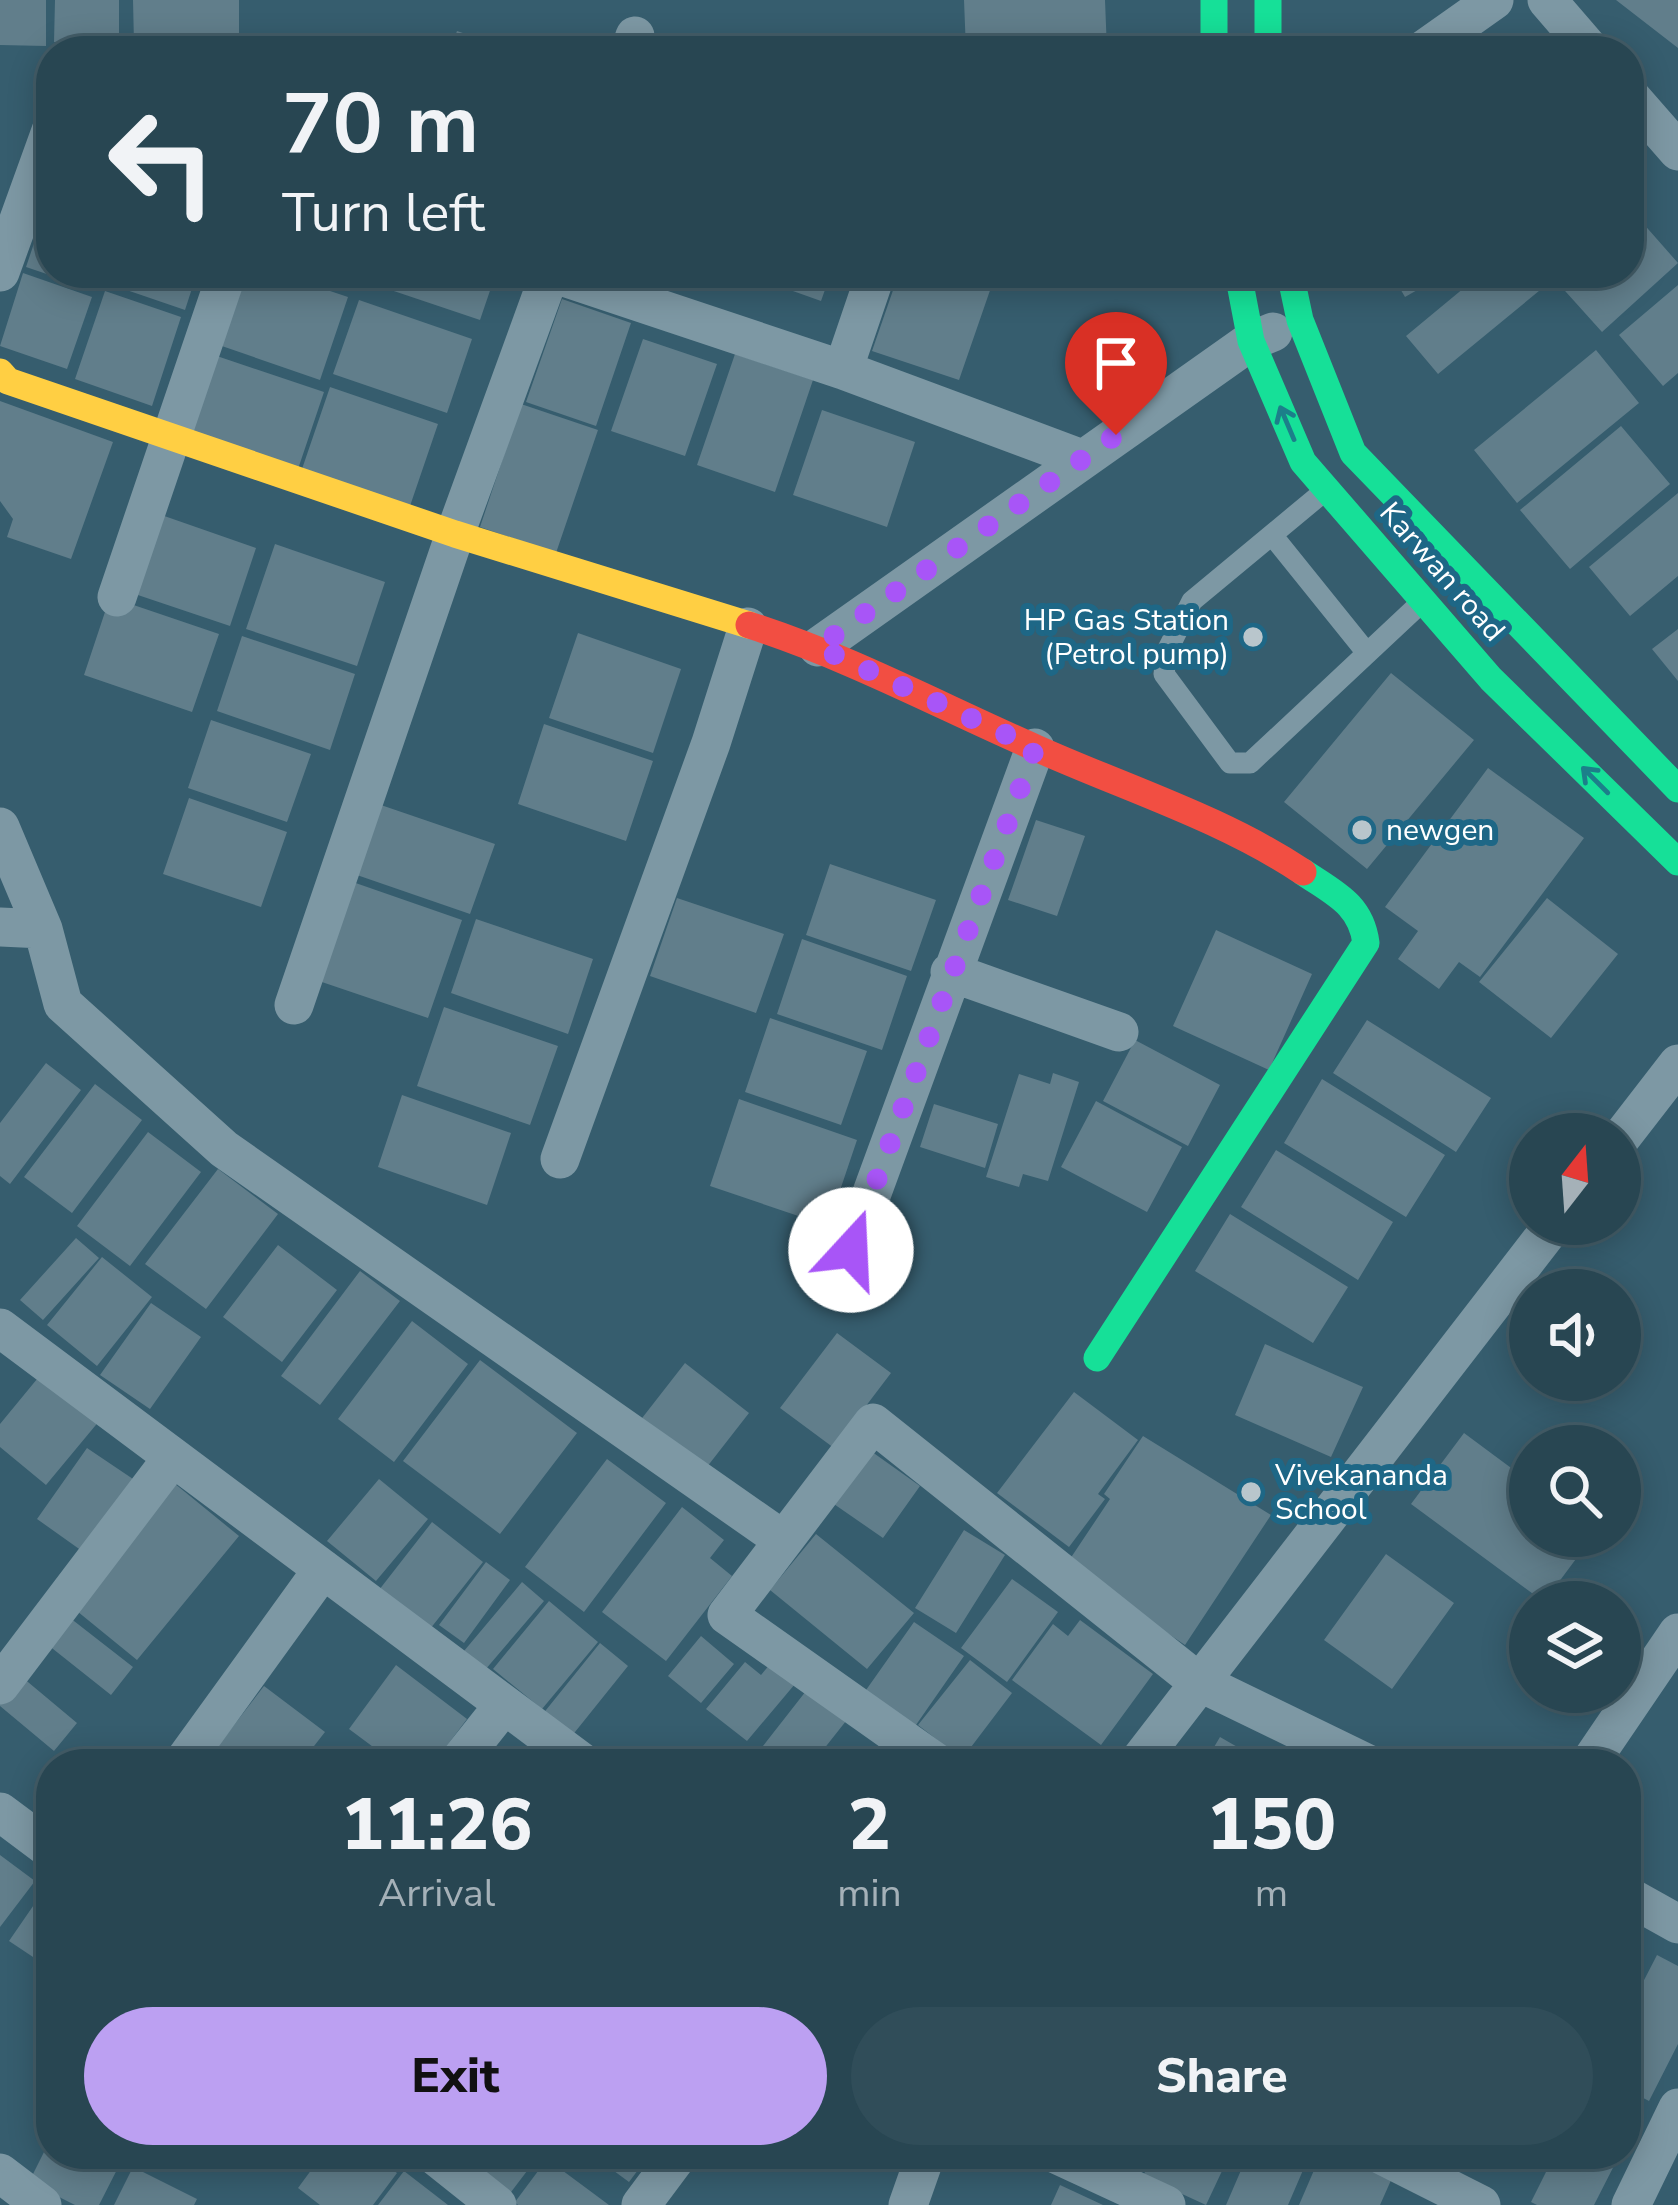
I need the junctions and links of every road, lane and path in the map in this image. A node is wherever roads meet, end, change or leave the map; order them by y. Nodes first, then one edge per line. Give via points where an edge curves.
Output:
1 (1214, 0) edge
2 (1268, 0) edge
3 (1494, 0) edge
4 (1547, 0) edge
5 (1214, 36) edge
6 (1268, 36) edge
7 (1443, 36) edge
8 (1578, 36) edge
9 (1644, 112) edge
10 (1678, 151) edge
11 (36, 172) edge
12 (0, 272) edge
13 (221, 288) edge
14 (546, 288) edge
15 (597, 288) edge
16 (871, 288) edge
17 (1241, 288) edge
18 (1293, 288) edge
19 (1300, 320) junction
20 (1251, 341) junction
21 (843, 370) junction
22 (0, 372) edge
23 (171, 437) junction
24 (1082, 459) junction
25 (1327, 489) junction
26 (454, 534) junction
27 (1272, 536) junction
28 (117, 597) dead end
29 (1424, 601) junction
30 (748, 627) junction
31 (818, 647) junction
32 (1367, 653) junction
33 (1035, 748) junction
34 (1678, 789) edge
35 (0, 826) edge
36 (1678, 862) edge
37 (0, 927) edge
38 (43, 929) junction
39 (950, 972) junction
40 (294, 1005) dead end
41 (1119, 1032) dead end
42 (1678, 1064) edge
43 (1640, 1113) edge
44 (560, 1159) dead end
45 (1538, 1245) edge
46 (851, 1250) dead end
47 (0, 1328) edge
48 (1097, 1358) dead end
49 (173, 1457) junction
50 (784, 1540) junction
51 (323, 1568) junction
52 (1678, 1633) edge
53 (1197, 1681) junction
54 (0, 1685) edge
55 (504, 1705) junction
56 (193, 1749) edge
57 (469, 1749) edge
58 (564, 1749) edge
59 (917, 1749) edge
60 (1148, 1749) edge
61 (1337, 1749) edge
62 (1599, 1749) edge
63 (0, 1813) edge
64 (36, 1839) edge
65 (1641, 1903) edge
66 (1678, 1924) edge
67 (1678, 2108) edge
68 (452, 2169) edge
69 (668, 2169) edge
70 (921, 2169) edge
71 (1088, 2169) edge
72 (1410, 2169) edge
73 (0, 2173) edge
74 (42, 2205) edge
75 (497, 2205) edge
76 (640, 2205) edge
77 (908, 2205) edge
78 (1166, 2205) edge
79 (1481, 2205) edge
80 (1631, 2205) edge

1 - 5 street
2 - 6 street
3 - 7 street
4 - 8 street
9 - 10 street
11 - 12 street
13 - 23 street
14 - 26 street
15 - 21 street
16 - 21 street
17 - 20 street, Karwan road
18 - 19 street, Karwan road
19 - 20 street
19 - 34 street, Karwan road via 1353,453
20 - 24 street
25 -> 20 street, Karwan road via 1303,462
21 - 24 street
22 - 23 street
23 - 26 street
23 - 28 street
24 - 31 street
25 - 27 lane
25 - 29 street, Karwan road
26 - 30 street
26 - 40 street
27 - 32 lane
27 - 32 lane via 1192,601 1167,651 1164,674 1230,763 1250,763
29 - 32 lane
36 -> 29 street, Karwan road via 1491,679
30 - 31 street
30 - 44 street
31 - 33 street
33 - 39 street
33 - 48 street via 1280,856 1353,906 1366,944
35 - 38 street
37 - 38 street
38 - 50 street via 63,1004 224,1149
39 - 41 street
39 - 46 street
42 - 43 street
45 - 53 street
47 - 49 street
49 - 51 street
49 - 54 street
50 - 53 street via 873,1423
50 - 59 street via 727,1615
51 - 55 street
51 - 56 street
52 - 62 street
53 - 60 street
53 - 61 street
55 - 57 street
55 - 58 street
63 - 64 street
65 - 66 street
67 - 80 street
68 - 75 street
69 - 76 street
70 - 77 street
71 - 78 street
72 - 79 street
73 - 74 street

